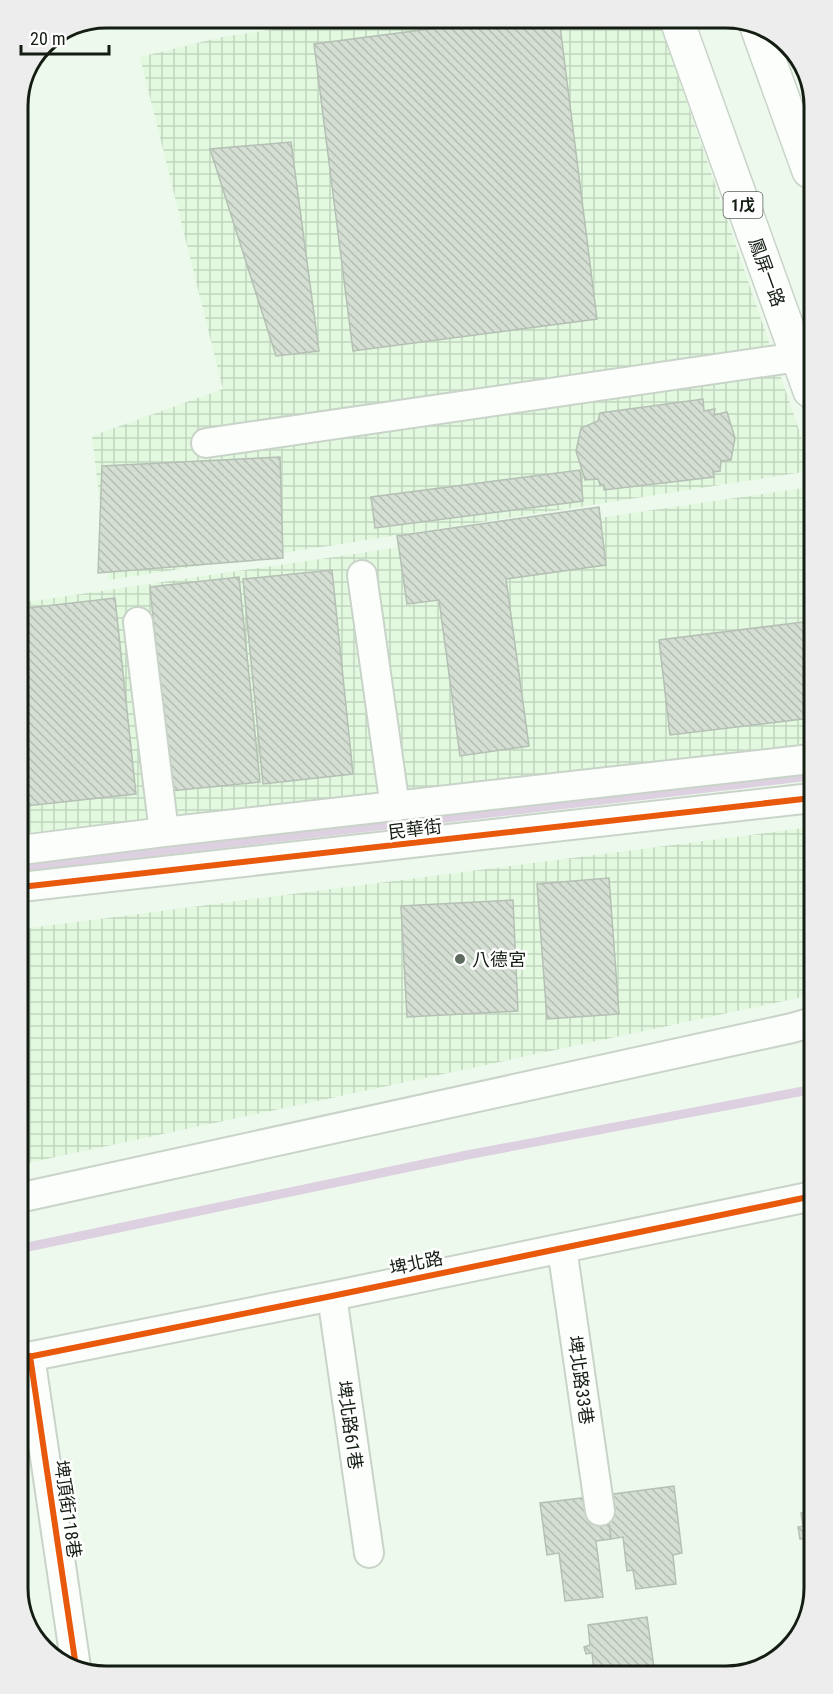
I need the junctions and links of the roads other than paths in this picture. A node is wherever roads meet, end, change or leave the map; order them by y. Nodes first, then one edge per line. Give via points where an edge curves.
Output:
1 (680, 29) edge
2 (761, 37) edge
3 (804, 157) edge
4 (798, 357) junction
5 (804, 374) edge
6 (206, 443) dead end
7 (362, 575) dead end
8 (138, 622) dead end
9 (804, 760) edge
10 (804, 799) edge
11 (395, 807) junction
12 (164, 832) junction
13 (29, 849) edge
14 (29, 886) edge
15 (804, 1025) edge
16 (29, 1196) edge
17 (804, 1198) edge
18 (562, 1248) junction
19 (332, 1296) junction
20 (29, 1357) edge
21 (29, 1370) edge
22 (600, 1511) dead end
23 (369, 1553) dead end
24 (75, 1658) edge

1 - 4 main road, 鳳屏一路 / 1戊
2 - 3 main road
4 - 5 main road, 鳳屏一路 / 1戊
4 - 6 street
7 - 11 street
8 - 12 street
9 - 11 street
10 - 14 street, 民華街
11 - 12 street
12 - 13 street
15 - 16 street
17 - 18 street, 埤北路
18 - 19 street, 埤北路
18 - 22 street, 埤北路33巷
19 - 20 street, 埤北路
19 - 23 street, 埤北路61巷
21 - 24 street, 埤頂街118巷

